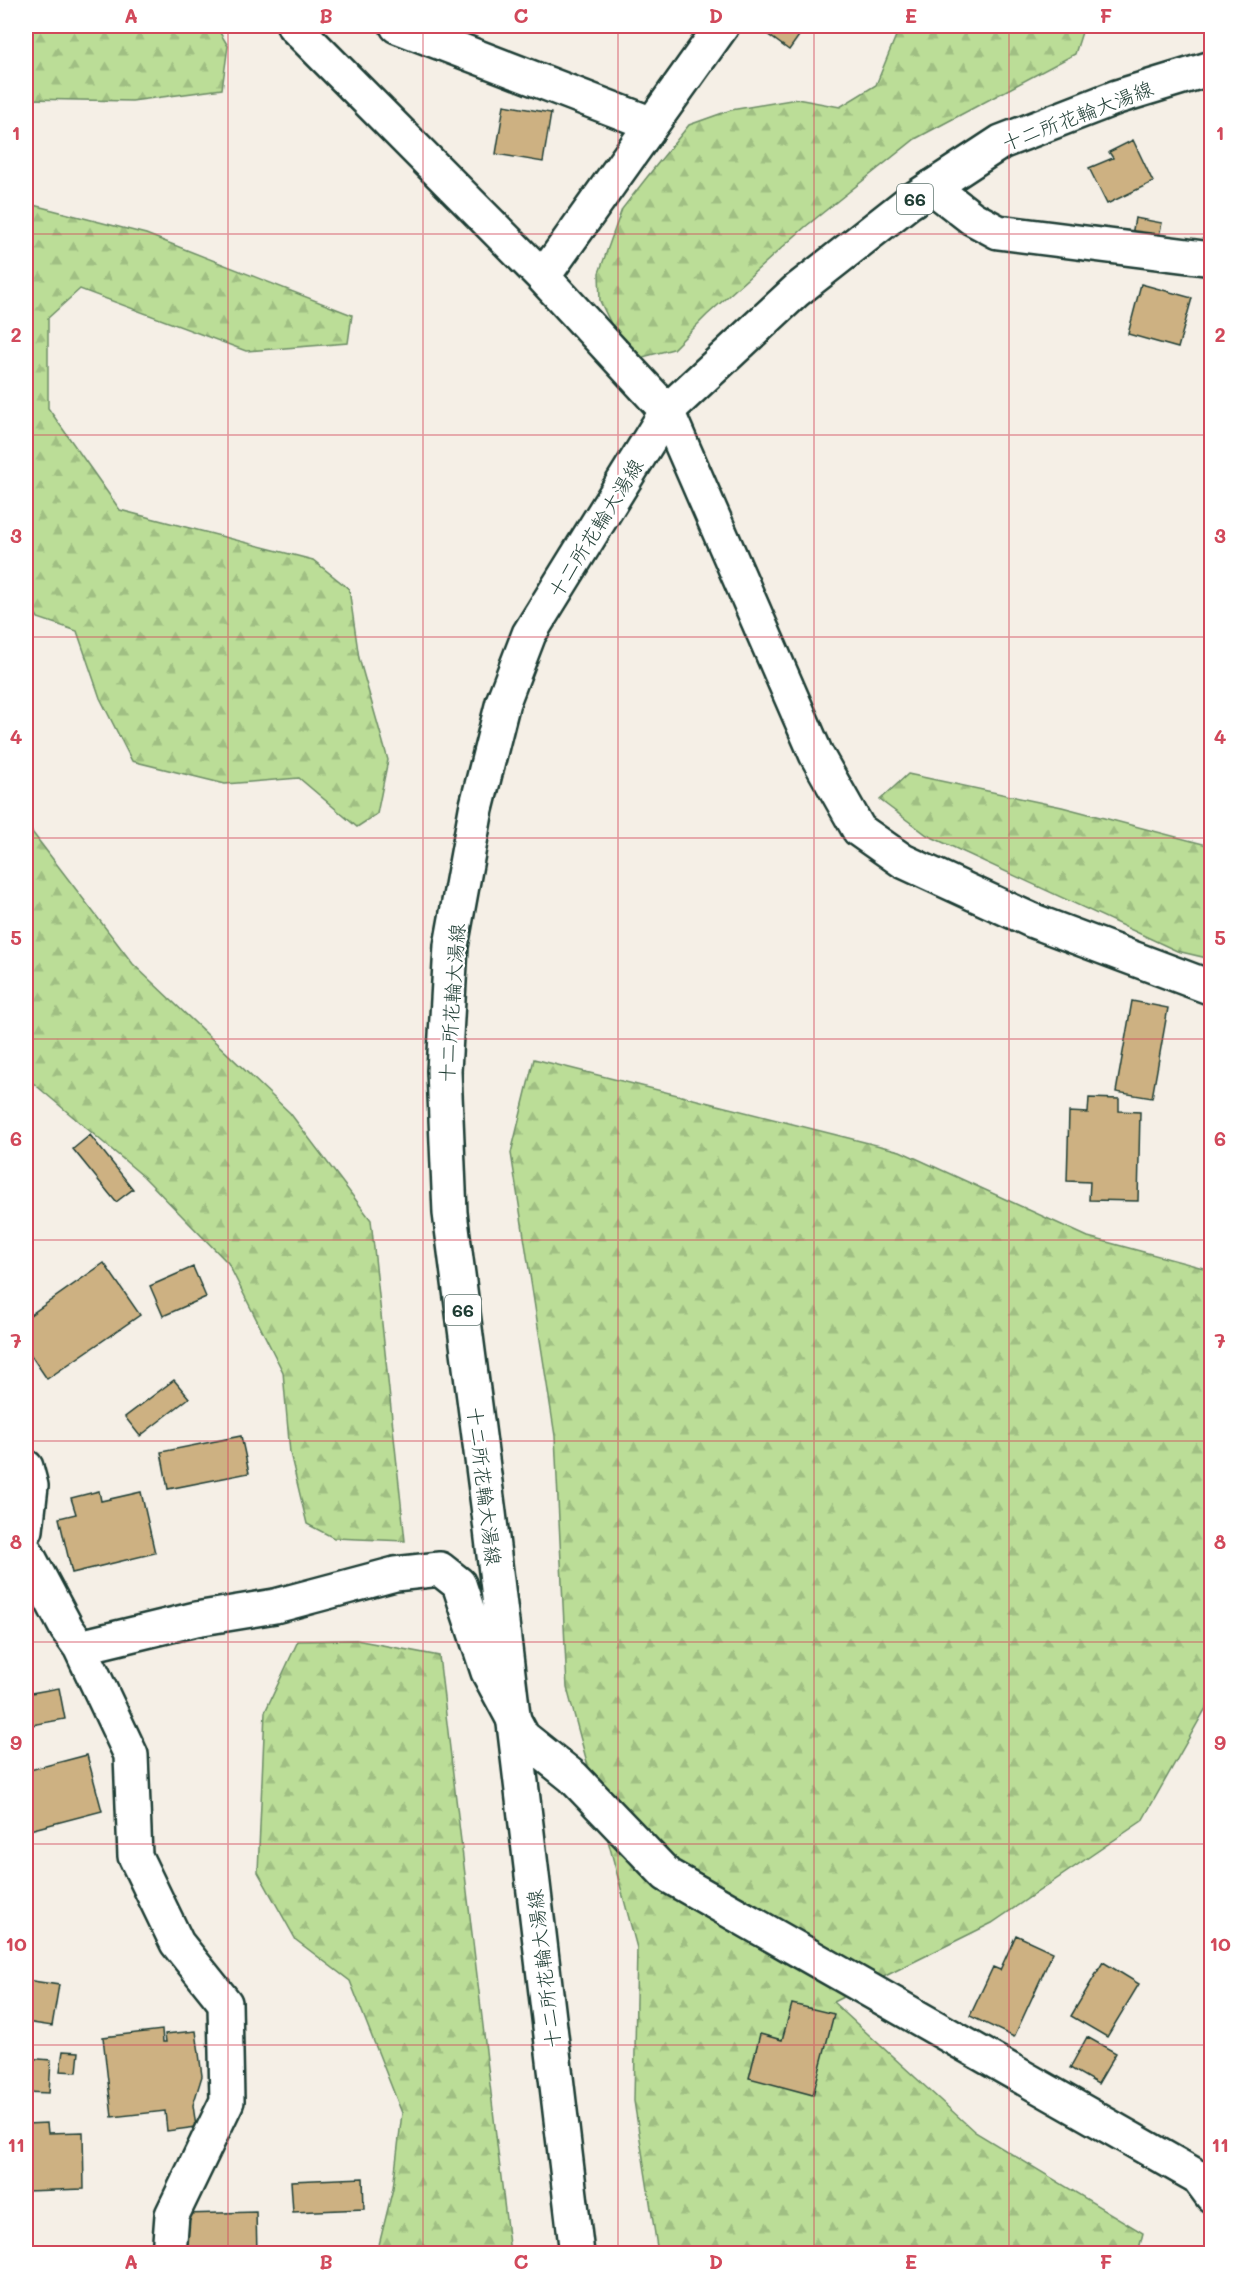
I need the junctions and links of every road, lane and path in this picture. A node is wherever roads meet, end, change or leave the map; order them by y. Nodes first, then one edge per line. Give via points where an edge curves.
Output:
1 (294, 26) edge
2 (397, 26) edge
3 (722, 26) edge
4 (1212, 68) edge
5 (652, 123) junction
6 (932, 187) junction
7 (1212, 260) edge
8 (543, 277) junction
9 (667, 411) junction
10 (1212, 988) edge
11 (26, 1467) edge
12 (26, 1530) edge
13 (26, 1552) edge
14 (80, 1647) junction
15 (513, 1719) junction
16 (1212, 2196) edge
17 (170, 2253) edge
18 (577, 2253) edge

1 - 8 street
2 - 5 street
3 - 5 street
4 - 6 street, 十二所花輪大湯線 / 66 via 1117,96 1001,142
5 - 8 street
6 - 7 street via 972,218 998,232
6 - 9 street, 十二所花輪大湯線 / 66 via 796,291
8 - 9 street
9 - 10 street via 816,754 859,830 903,861 1031,920
9 - 15 street, 十二所花輪大湯線 / 66 via 529,634 497,724 476,809 451,946 444,1071 450,1214
11 - 12 street via 31,1486
13 - 14 street via 66,1629
14 - 15 street via 196,1619 274,1606 394,1574 440,1569 459,1584 488,1672
14 - 17 street via 131,1755 135,1856 177,1943 225,2003 227,2101 172,2216
15 - 16 street via 523,1737 573,1777 667,1875 1198,2177
15 - 18 street, 十二所花輪大湯線 / 66

